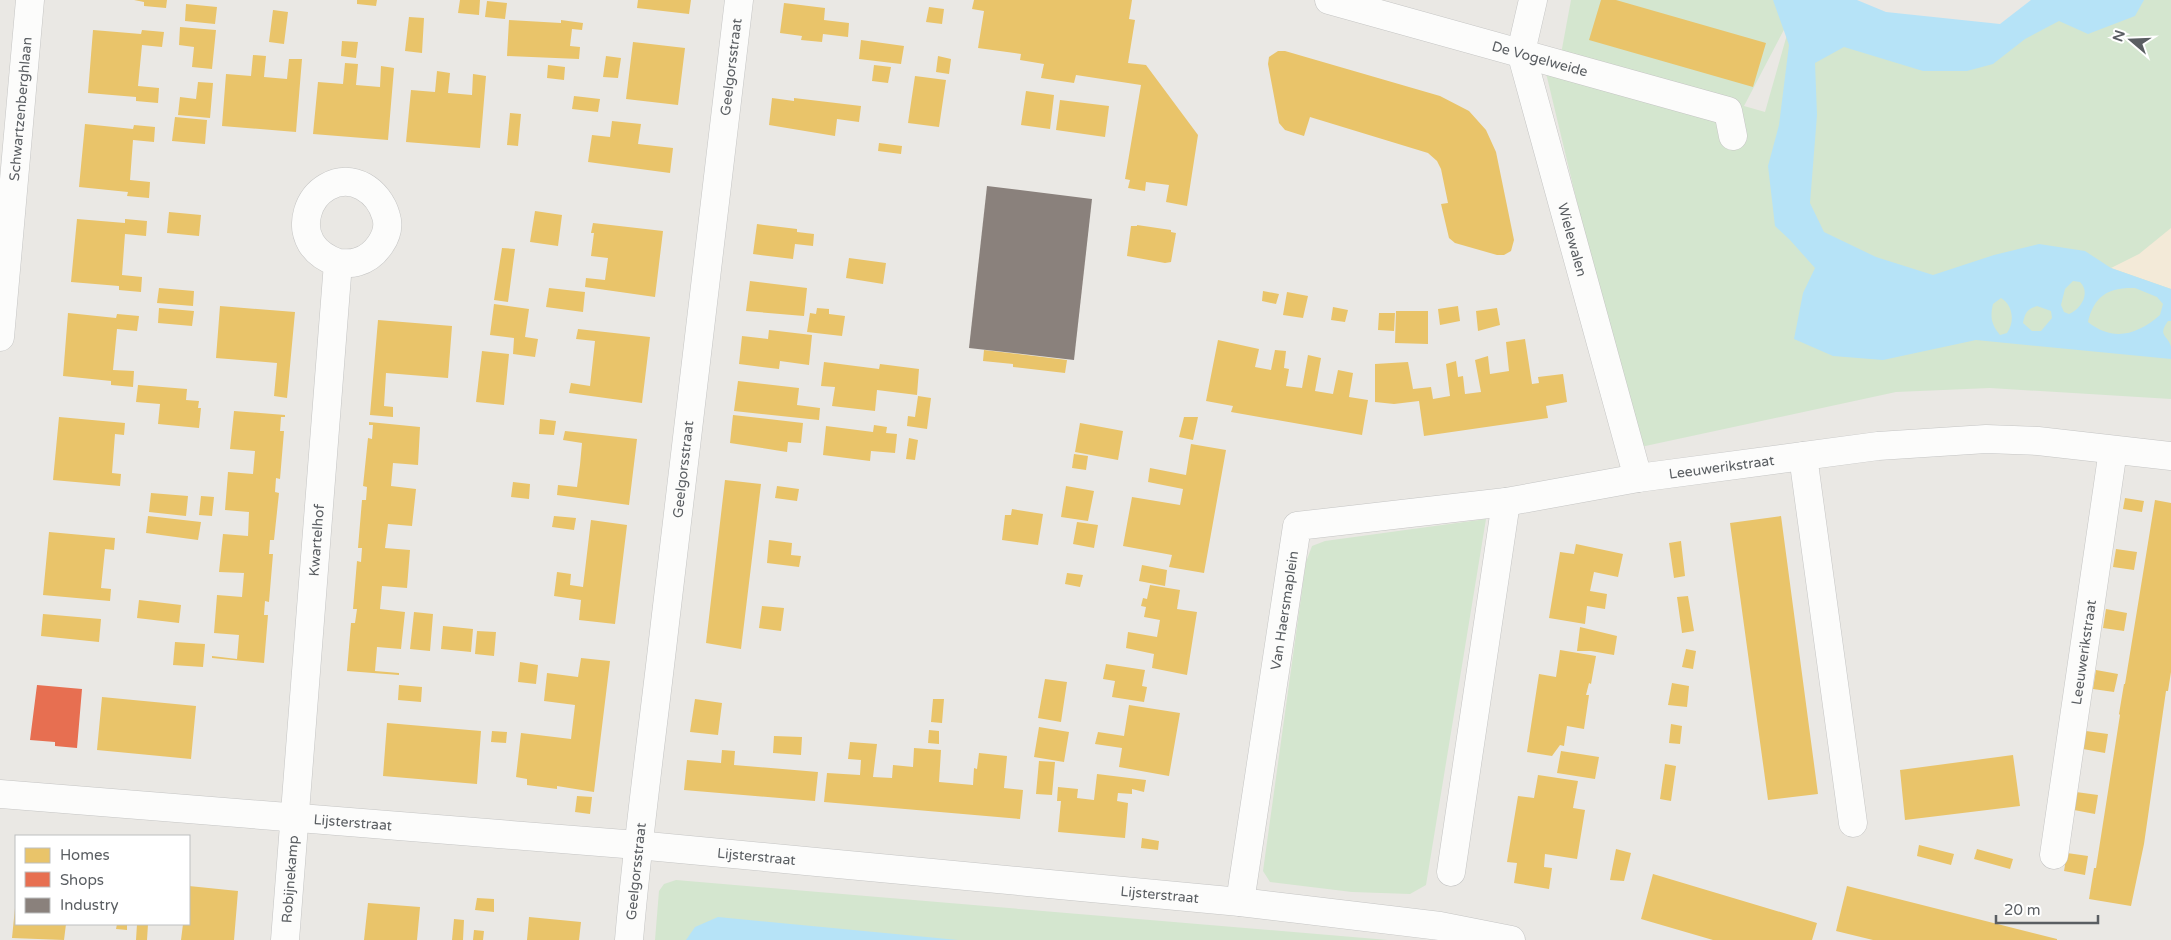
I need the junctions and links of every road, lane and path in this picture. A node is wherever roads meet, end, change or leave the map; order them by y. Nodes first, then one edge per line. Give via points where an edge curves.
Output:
1 (30, 0) edge
2 (739, 0) edge
3 (1329, 0) edge
4 (1533, 0) edge
5 (1522, 52) junction
6 (1733, 136) dead end
7 (338, 263) dead end
8 (0, 337) edge
9 (2113, 450) junction
10 (1804, 456) junction
11 (2171, 456) edge
12 (1638, 478) junction
13 (1506, 502) junction
14 (0, 794) edge
15 (296, 817) junction
16 (1853, 822) dead end
17 (637, 845) junction
18 (2054, 855) dead end
19 (1450, 872) dead end
20 (1240, 902) junction
21 (1439, 933) edge
22 (285, 940) edge
23 (629, 940) edge
24 (1511, 940) edge

1 - 8 street, Schwartzenberghlaan
2 - 17 street, Geelgorsstraat
3 - 5 street, De Vogelweide
4 - 5 street, Wielewalen
5 - 6 street, De Vogelweide via 1728,112
5 - 12 street, Wielewalen
7 - 15 street, Kwartelhof
9 - 10 street, Leeuwerikstraat via 1986,439 1878,446
9 - 11 street, Leeuwerikstraat
9 - 18 street, Leeuwerikstraat
10 - 12 street, Leeuwerikstraat
10 - 16 street
12 - 13 street, Van Haersmaplein
13 - 19 street
13 - 20 street, Van Haersmaplein via 1297,526
14 - 15 street, Lijsterstraat
15 - 17 street, Lijsterstraat
15 - 22 street, Robijnekamp
17 - 20 street, Lijsterstraat
17 - 23 street, Geelgorsstraat
20 - 21 street, Lijsterstraat
21 - 24 street, Lijsterstraat

